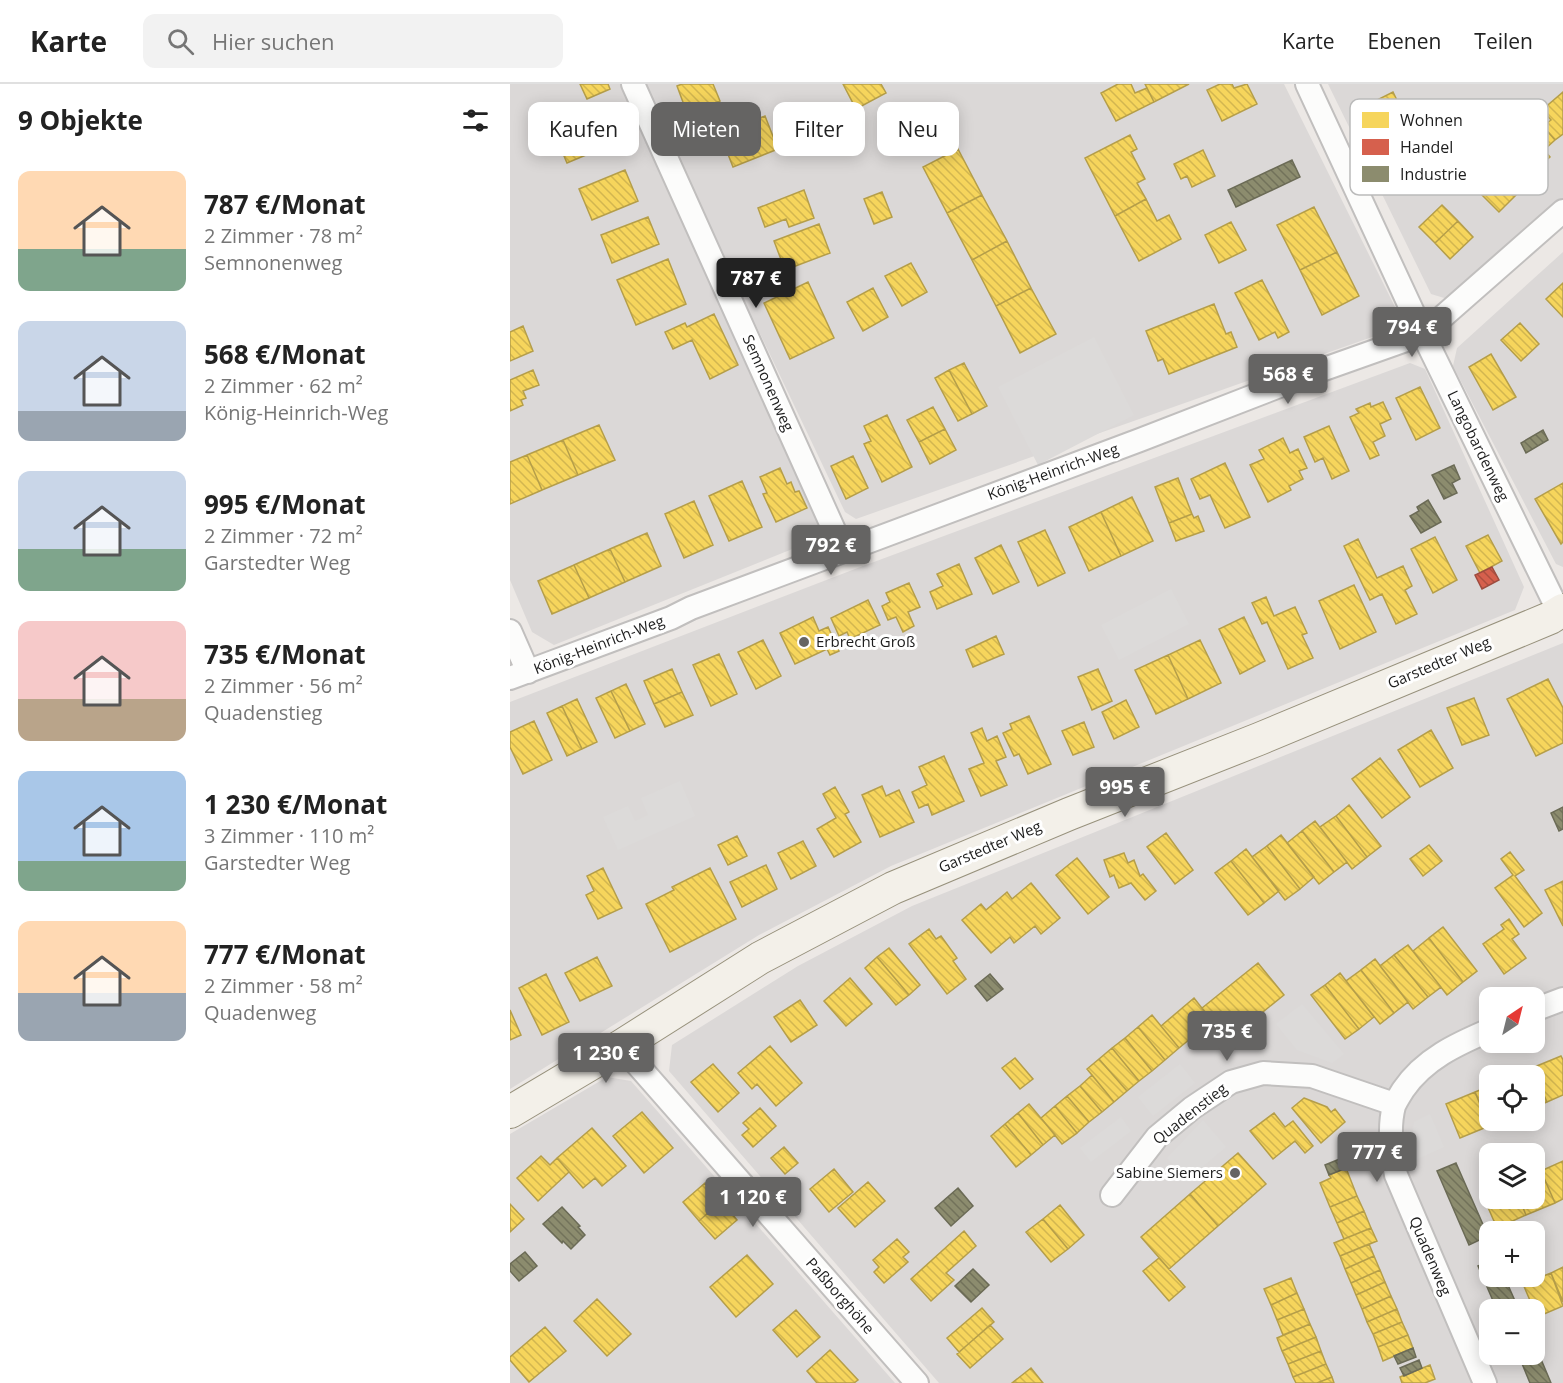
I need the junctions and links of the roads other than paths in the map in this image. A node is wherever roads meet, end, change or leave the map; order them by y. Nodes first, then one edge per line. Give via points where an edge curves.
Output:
1 (633, 84) edge
2 (1307, 84) edge
3 (1350, 177) edge
4 (1359, 195) edge
5 (1563, 211) edge
6 (1423, 334) junction
7 (843, 550) junction
8 (1561, 611) edge
9 (510, 631) edge
10 (519, 675) edge
11 (1563, 999) edge
12 (1545, 1006) edge
13 (1479, 1035) edge
14 (621, 1046) junction
15 (1394, 1104) junction
16 (510, 1112) edge
17 (1113, 1195) dead end
18 (916, 1383) edge
19 (1485, 1383) edge

1 - 7 street, Semnonenweg
2 - 3 street, Langobardenweg
4 - 6 street, Langobardenweg
5 - 6 street, König-Heinrich-Weg
6 - 7 street, König-Heinrich-Weg
6 - 8 street, Langobardenweg
7 - 10 street, König-Heinrich-Weg
8 - 14 main road, Garstedter Weg via 893,888 760,958
9 - 10 street
11 - 12 street
13 - 15 street via 1441,1053 1422,1068
14 - 16 main road, Garstedter Weg
14 - 18 street, Paßborghöhe
15 - 17 street, Quadenstieg via 1312,1076 1263,1073 1231,1082 1157,1137
15 - 19 street, Quadenweg via 1391,1151 1396,1175

